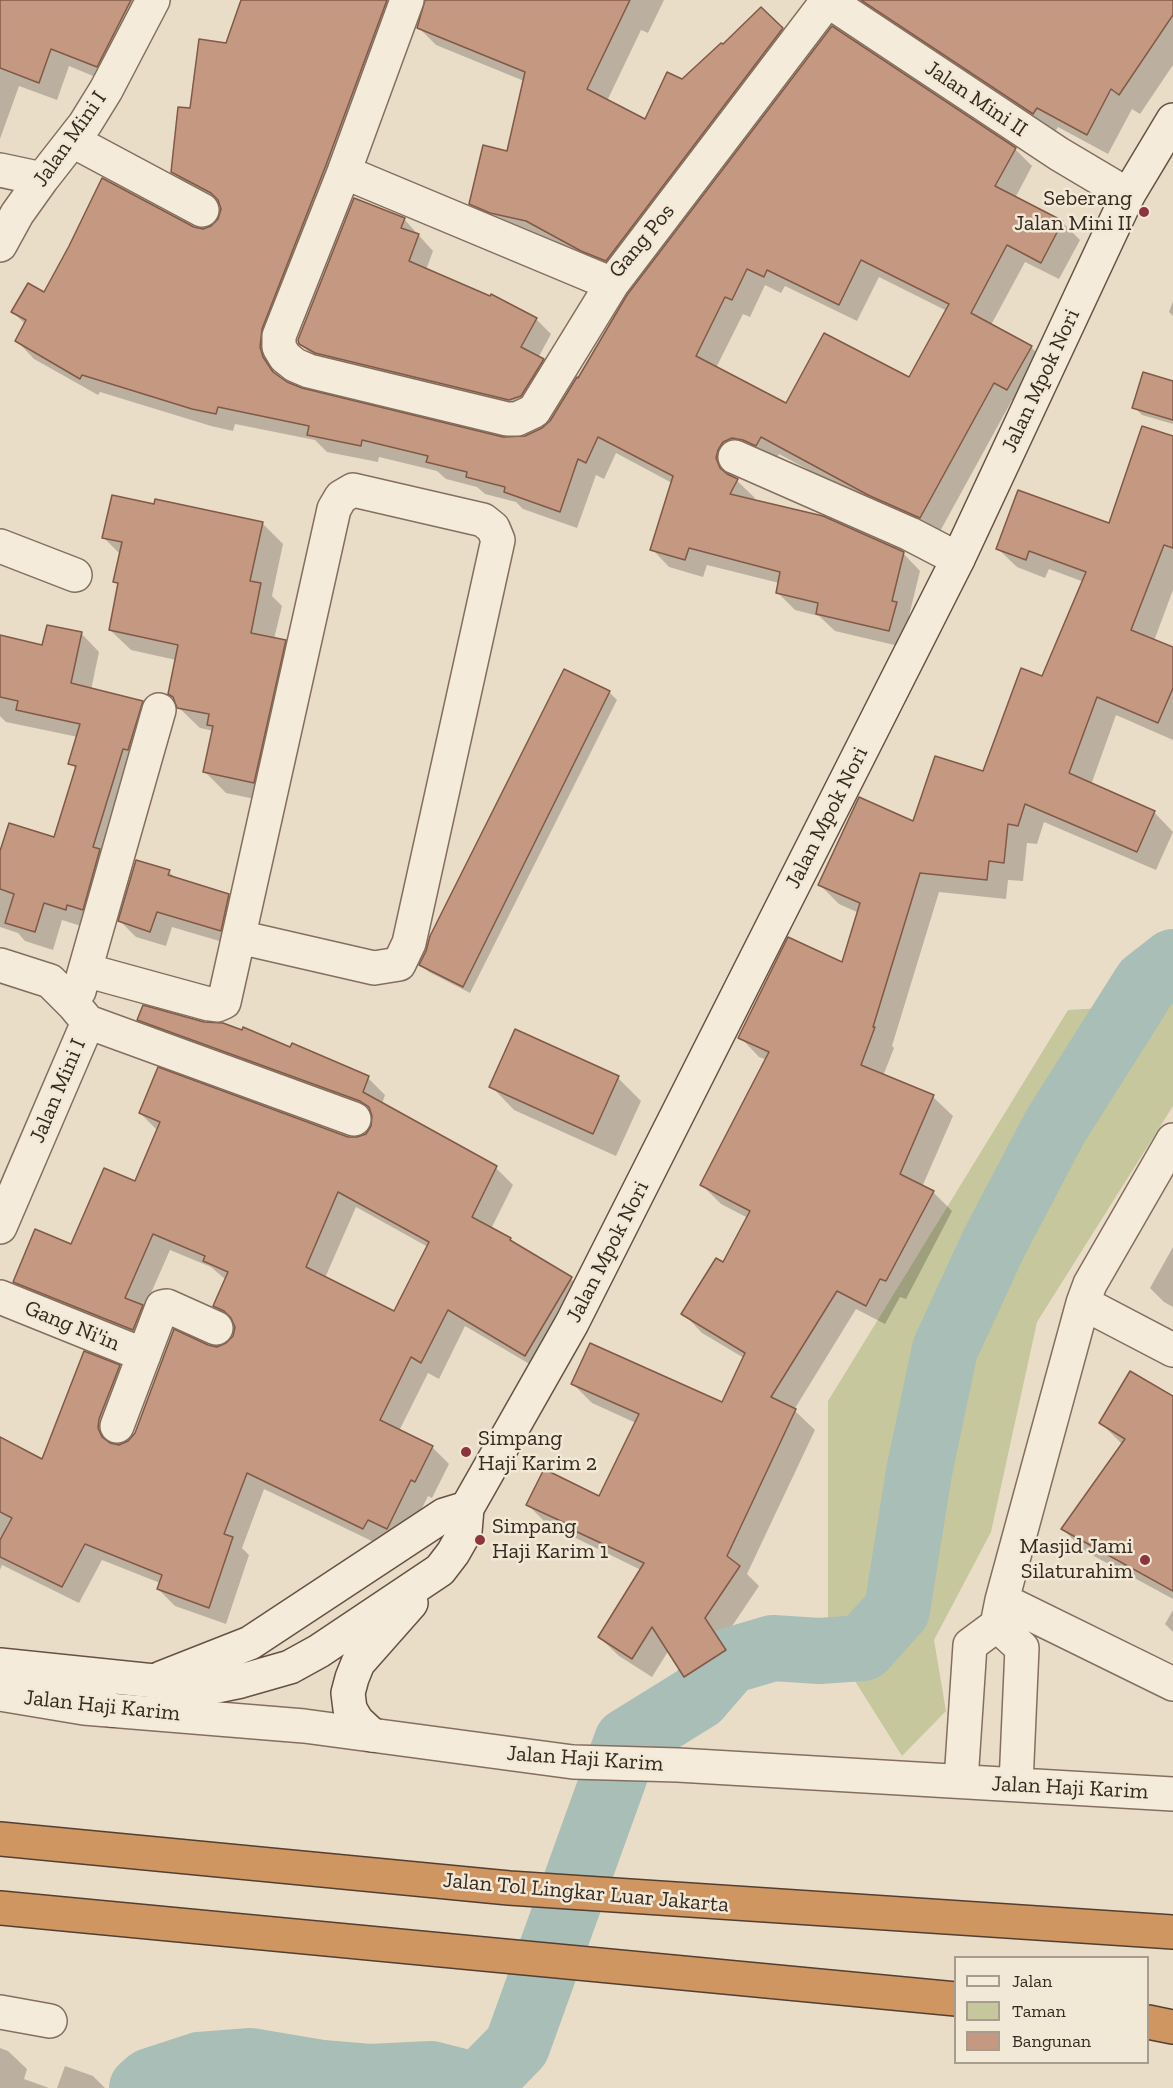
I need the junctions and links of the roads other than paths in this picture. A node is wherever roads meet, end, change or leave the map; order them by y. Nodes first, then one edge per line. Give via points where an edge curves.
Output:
1 (153, 0) edge
2 (407, 0) edge
3 (828, 0) edge
4 (1173, 120) edge
5 (73, 141) junction
6 (0, 170) edge
7 (344, 172) junction
8 (42, 179) junction
9 (1128, 195) junction
10 (202, 210) dead end
11 (0, 245) edge
12 (612, 284) junction
13 (735, 457) dead end
14 (0, 546) edge
15 (958, 559) junction
16 (75, 575) dead end
17 (159, 710) dead end
18 (239, 937) junction
19 (0, 965) edge
20 (85, 970) junction
21 (81, 1014) junction
22 (354, 1119) dead end
23 (1173, 1140) edge
24 (0, 1227) edge
25 (0, 1297) edge
26 (1083, 1303) junction
27 (216, 1328) dead end
28 (1173, 1350) edge
29 (144, 1355) junction
30 (117, 1426) dead end
31 (468, 1508) junction
32 (440, 1570) junction
33 (1000, 1613) junction
34 (1, 1675) edge
35 (150, 1682) junction
36 (1173, 1683) edge
37 (372, 1735) junction
38 (961, 1781) junction
39 (1016, 1784) junction
40 (1173, 1794) edge
41 (0, 1839) edge
42 (0, 1908) edge
43 (1173, 1914) edge
44 (967, 1920) junction
45 (1173, 1932) edge
46 (954, 1999) edge
47 (0, 2012) edge
48 (1149, 2015) edge
49 (1173, 2017) edge
50 (50, 2021) dead end
51 (1149, 2022) edge
52 (1173, 2026) edge

1 - 5 street, Jalan Mini I via 106,90
2 - 7 street
3 - 9 street, Jalan Mini II via 1059,154
3 - 12 street, Gang Pos
4 - 9 street, Jalan Mpok Nori
5 - 8 street, Jalan Mini I
5 - 10 street
6 - 8 street
7 - 12 street, Gang Pos
7 - 12 street via 279,336 279,347 294,365 517,419 534,411
8 - 11 street, Jalan Mini I
9 - 15 street, Jalan Mpok Nori
13 - 15 street
14 - 16 street
15 - 31 street, Jalan Mpok Nori via 572,1323
17 - 20 street
18 - 18 street via 334,509 340,497 353,490 483,520 493,528 498,540 409,943 399,964 374,968
18 - 20 street via 224,1002 217,1005
19 - 21 street, Jalan Mini I via 50,981
20 - 21 street
21 - 22 street
21 - 24 street, Jalan Mini I
23 - 26 street via 1090,1284
25 - 29 street, Gang Ni'in
26 - 28 street
26 - 33 street
27 - 29 street, Gang Ni'in via 162,1307
29 - 30 street, Gang Ni'in
31 - 32 street, Jalan Mpok Nori via 465,1532
31 - 35 street, Jalan Mpok Nori via 444,1515 250,1643
32 - 35 street, Jalan Mpok Nori via 290,1667 212,1687
32 - 37 street via 358,1663 348,1693 350,1709
33 - 36 street via 1057,1627
33 - 38 street via 970,1645
33 - 39 street via 1022,1648
34 - 35 street, Jalan Mpok Nori
34 - 37 street, Jalan Haji Karim via 112,1710
37 - 38 street, Jalan Haji Karim via 573,1762
38 - 39 street, Jalan Haji Karim
39 - 40 street, Jalan Haji Karim
41 - 44 highway, Jalan Tol Lingkar Luar Jakarta via 509,1888
42 - 46 highway
43 - 44 highway
44 - 45 highway, Jalan Tol Lingkar Luar Jakarta
47 - 50 street
48 - 49 highway
51 - 52 highway

